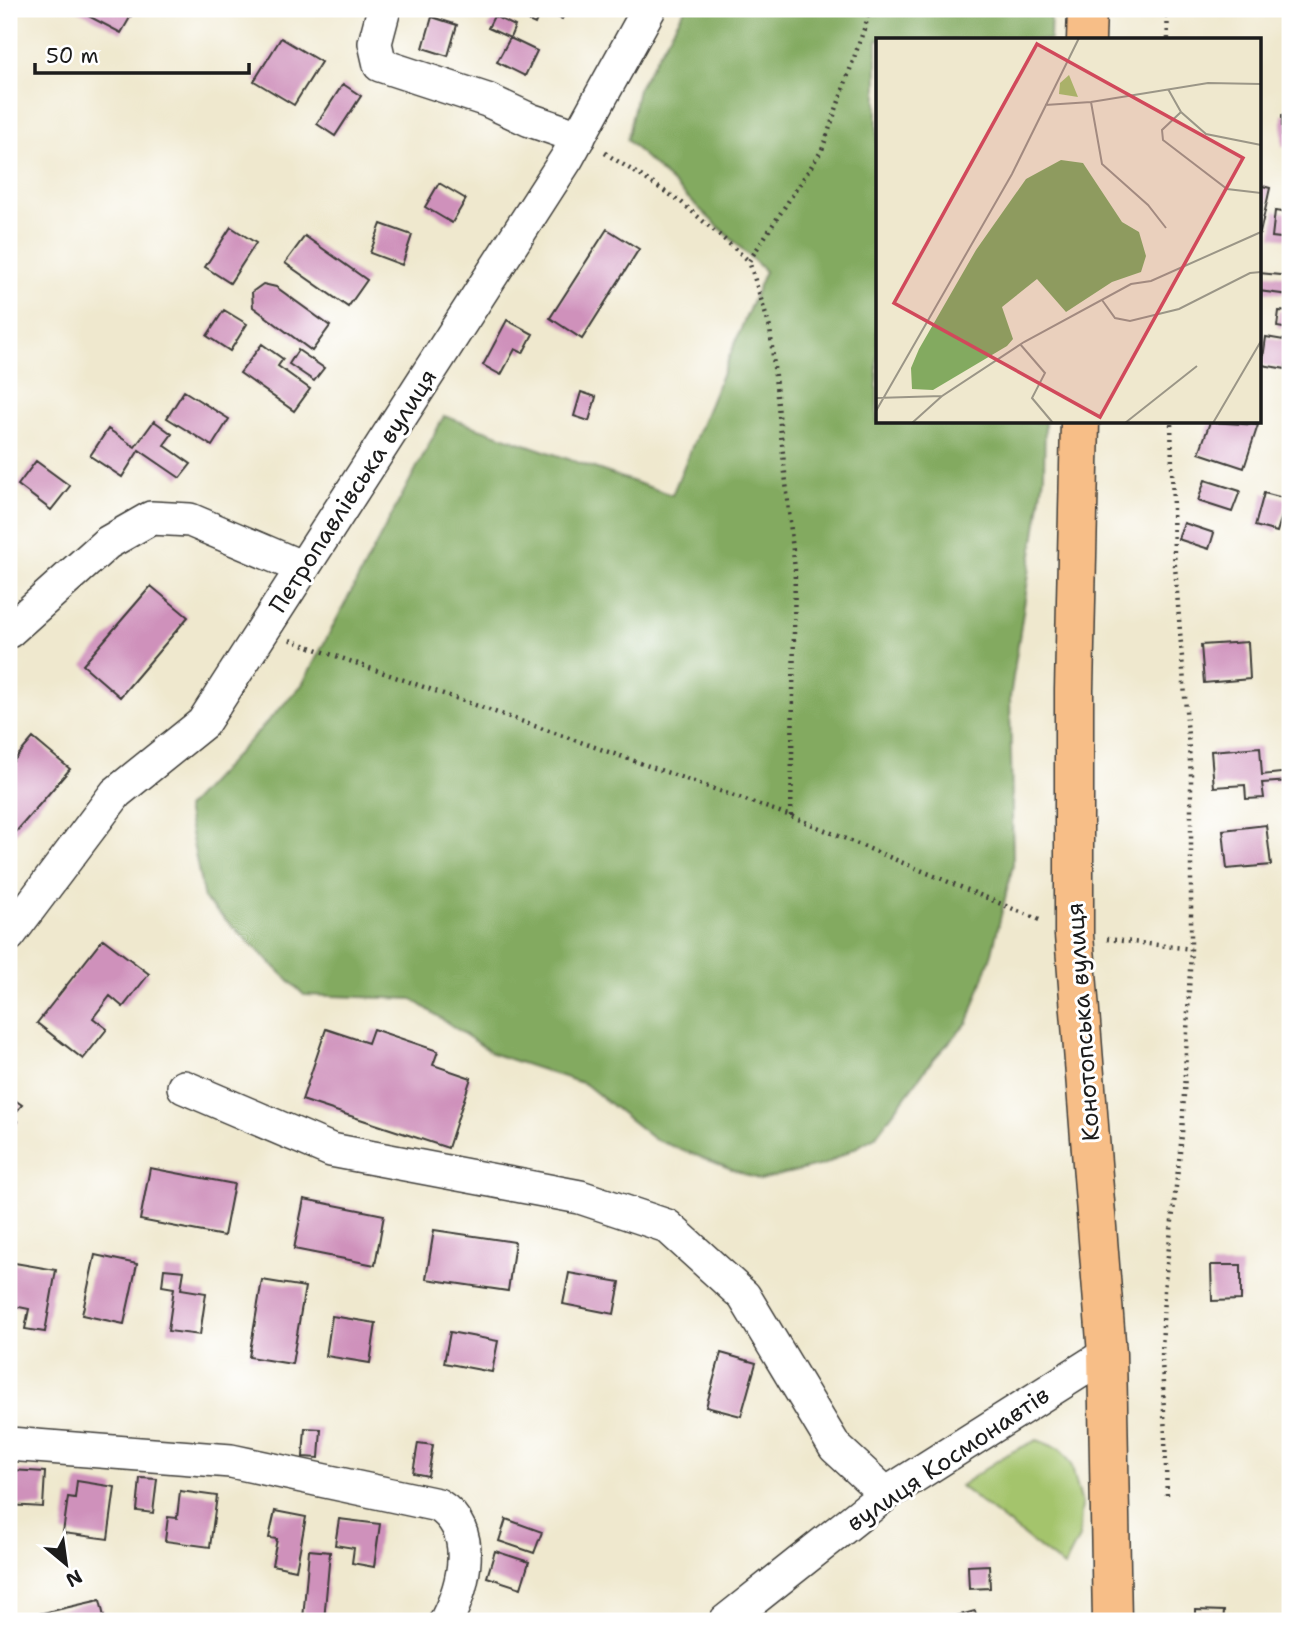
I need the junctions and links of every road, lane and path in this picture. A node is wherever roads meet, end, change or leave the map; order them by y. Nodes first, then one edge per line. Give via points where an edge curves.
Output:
1 (384, 9) edge
2 (649, 9) edge
3 (871, 9) edge
4 (1087, 9) edge
5 (1167, 9) edge
6 (1086, 38) edge
7 (1168, 38) edge
8 (579, 137) junction
9 (750, 261) junction
10 (1080, 424) edge
11 (1171, 424) edge
12 (303, 568) junction
13 (9, 631) edge
14 (263, 631) junction
15 (791, 816) junction
16 (1074, 935) junction
17 (9, 936) edge
18 (1191, 949) junction
19 (184, 1087) dead end
20 (1107, 1354) junction
21 (9, 1444) edge
22 (886, 1494) junction
23 (1167, 1495) dead end
24 (446, 1621) edge
25 (726, 1621) edge
26 (1112, 1621) edge

1 - 8 street via 376,43 380,65
2 - 8 street, Петропавлівська вулиця
3 - 9 path via 822,150
4 - 6 main road
5 - 7 path
8 - 9 path via 680,201
8 - 12 street, Петропавлівська вулиця
9 - 15 path via 770,328 795,570
10 - 16 main road, Конотопська вулиця
11 - 18 path via 1174,554 1191,775
12 - 13 street via 190,520 151,518 107,543
12 - 14 street, Петропавлівська вулиця
14 - 15 path
14 - 17 street, Петропавлівська вулиця via 203,723 116,793
15 - 16 path
16 - 18 path
16 - 20 main road, Конотопська вулиця
18 - 23 path via 1182,1135 1164,1290
19 - 22 street via 331,1150 580,1197 667,1226 744,1296 835,1447
20 - 22 street, вулиця Космонавтів
20 - 26 main road, Конотопська вулиця
21 - 24 street via 231,1461 438,1505 451,1513 465,1552 461,1586
22 - 25 street, вулиця Космонавтів

